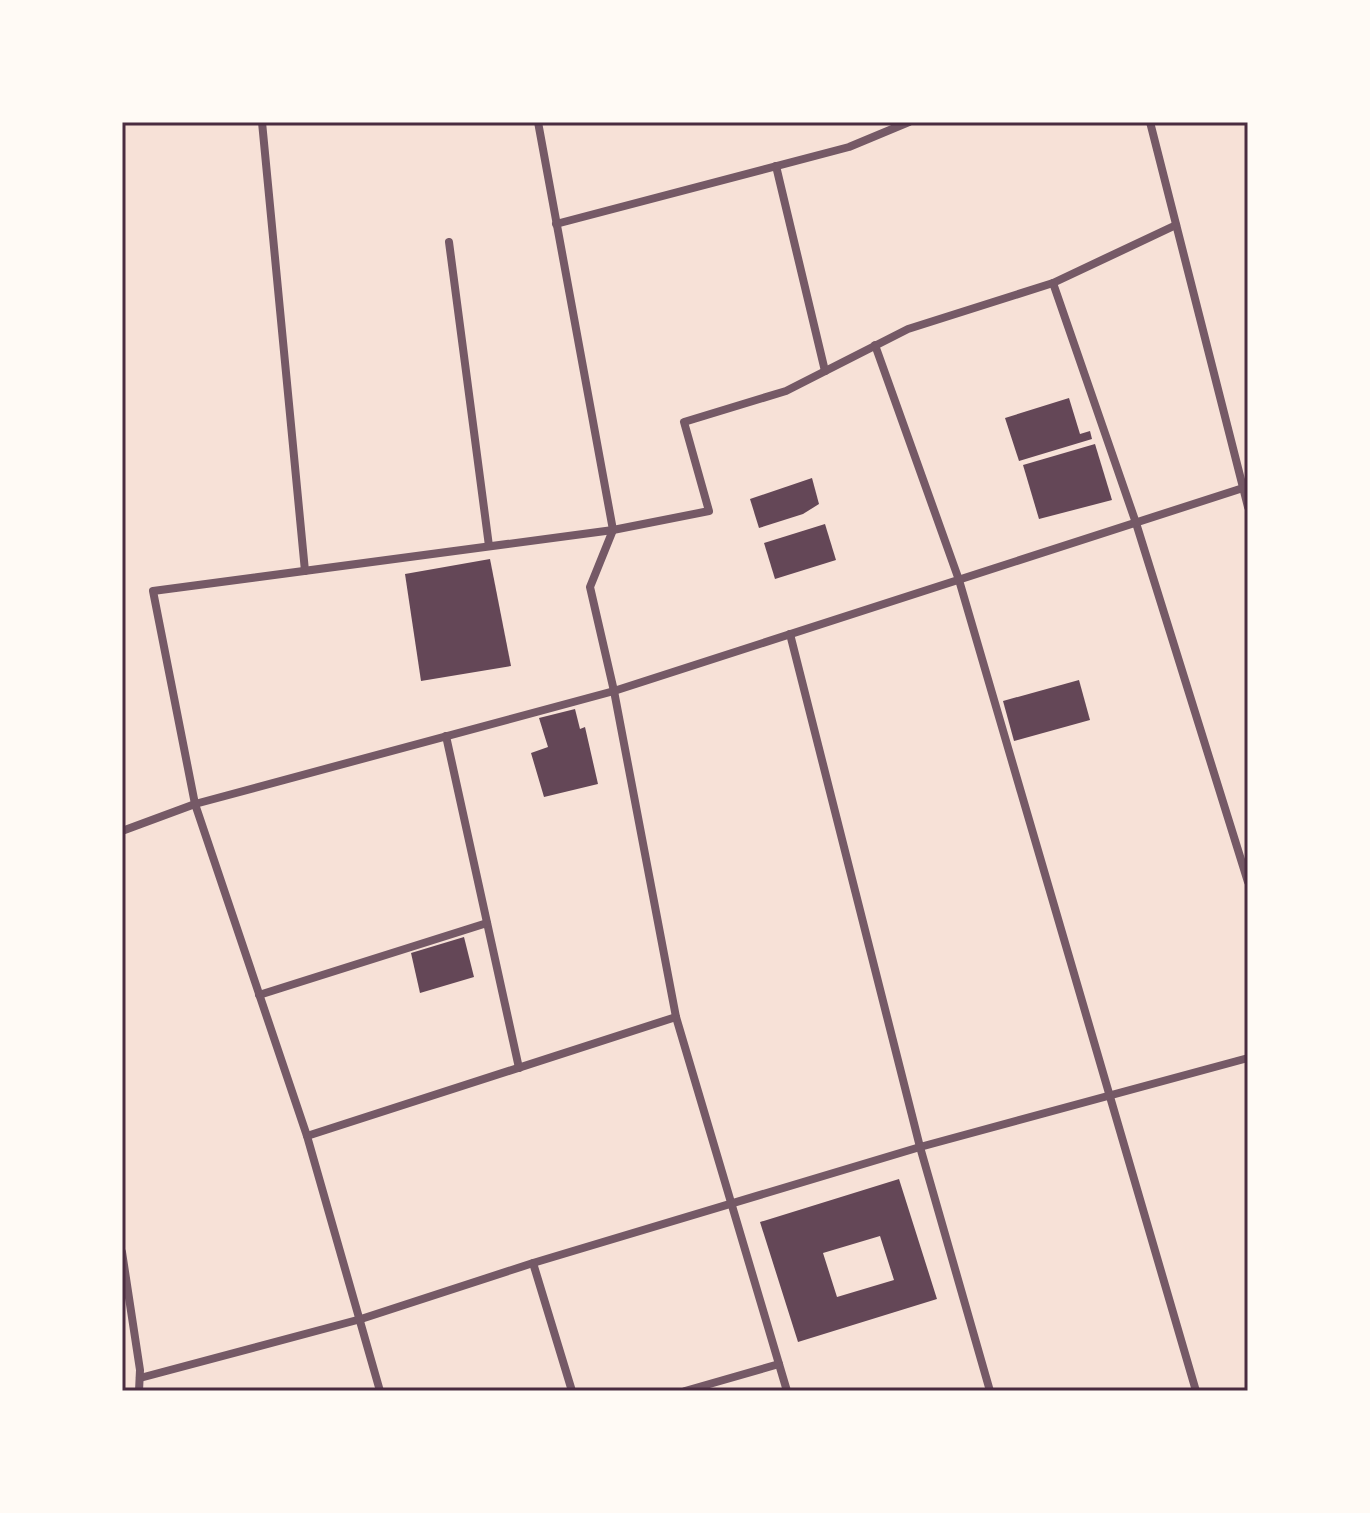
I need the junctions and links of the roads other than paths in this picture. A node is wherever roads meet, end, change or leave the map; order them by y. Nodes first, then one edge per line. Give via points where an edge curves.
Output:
1 (262, 122) edge
2 (538, 122) edge
3 (909, 122) edge
4 (1150, 122) edge
5 (776, 166) junction
6 (556, 224) junction
7 (1176, 225) junction
8 (449, 242) dead end
9 (1053, 283) junction
10 (875, 345) junction
11 (825, 371) junction
12 (1243, 488) junction
13 (1248, 507) edge
14 (1136, 523) junction
15 (613, 530) junction
16 (489, 546) junction
17 (305, 571) junction
18 (959, 580) junction
19 (790, 634) junction
20 (614, 691) junction
21 (446, 736) junction
22 (195, 804) junction
23 (122, 831) edge
24 (1248, 882) edge
25 (487, 923) junction
26 (259, 995) junction
27 (676, 1017) junction
28 (1248, 1058) edge
29 (519, 1068) junction
30 (1110, 1096) junction
31 (307, 1136) junction
32 (920, 1147) junction
33 (731, 1204) junction
34 (122, 1252) edge
35 (533, 1263) junction
36 (361, 1319) junction
37 (779, 1364) junction
38 (140, 1378) junction
39 (139, 1391) edge
40 (380, 1391) edge
41 (572, 1391) edge
42 (685, 1391) edge
43 (787, 1391) edge
44 (990, 1391) edge
45 (1196, 1391) edge

1 - 17 street
2 - 6 street
3 - 5 street via 849,147
4 - 7 street
5 - 6 street
5 - 11 street
6 - 15 street
7 - 9 street
7 - 12 street
8 - 16 street
9 - 10 street via 908,329
9 - 14 street
10 - 11 street
10 - 18 street
11 - 15 street via 786,391 684,422 709,511
12 - 13 street
12 - 14 street
14 - 18 street
14 - 24 street
15 - 16 street
15 - 20 street via 590,587
16 - 17 street
17 - 22 street via 153,591
18 - 19 street
18 - 30 street
19 - 20 street
19 - 32 street
20 - 21 street
20 - 27 street
21 - 22 street
21 - 25 street
22 - 23 street
22 - 26 street
25 - 26 street
25 - 29 street
26 - 31 street
27 - 29 street
27 - 33 street
28 - 30 street
29 - 31 street
30 - 32 street
30 - 45 street
31 - 36 street
32 - 33 street
32 - 44 street
33 - 35 street
33 - 37 street
34 - 38 street
35 - 36 street
35 - 41 street
36 - 38 street
36 - 40 street
37 - 42 street
37 - 43 street
38 - 39 street

